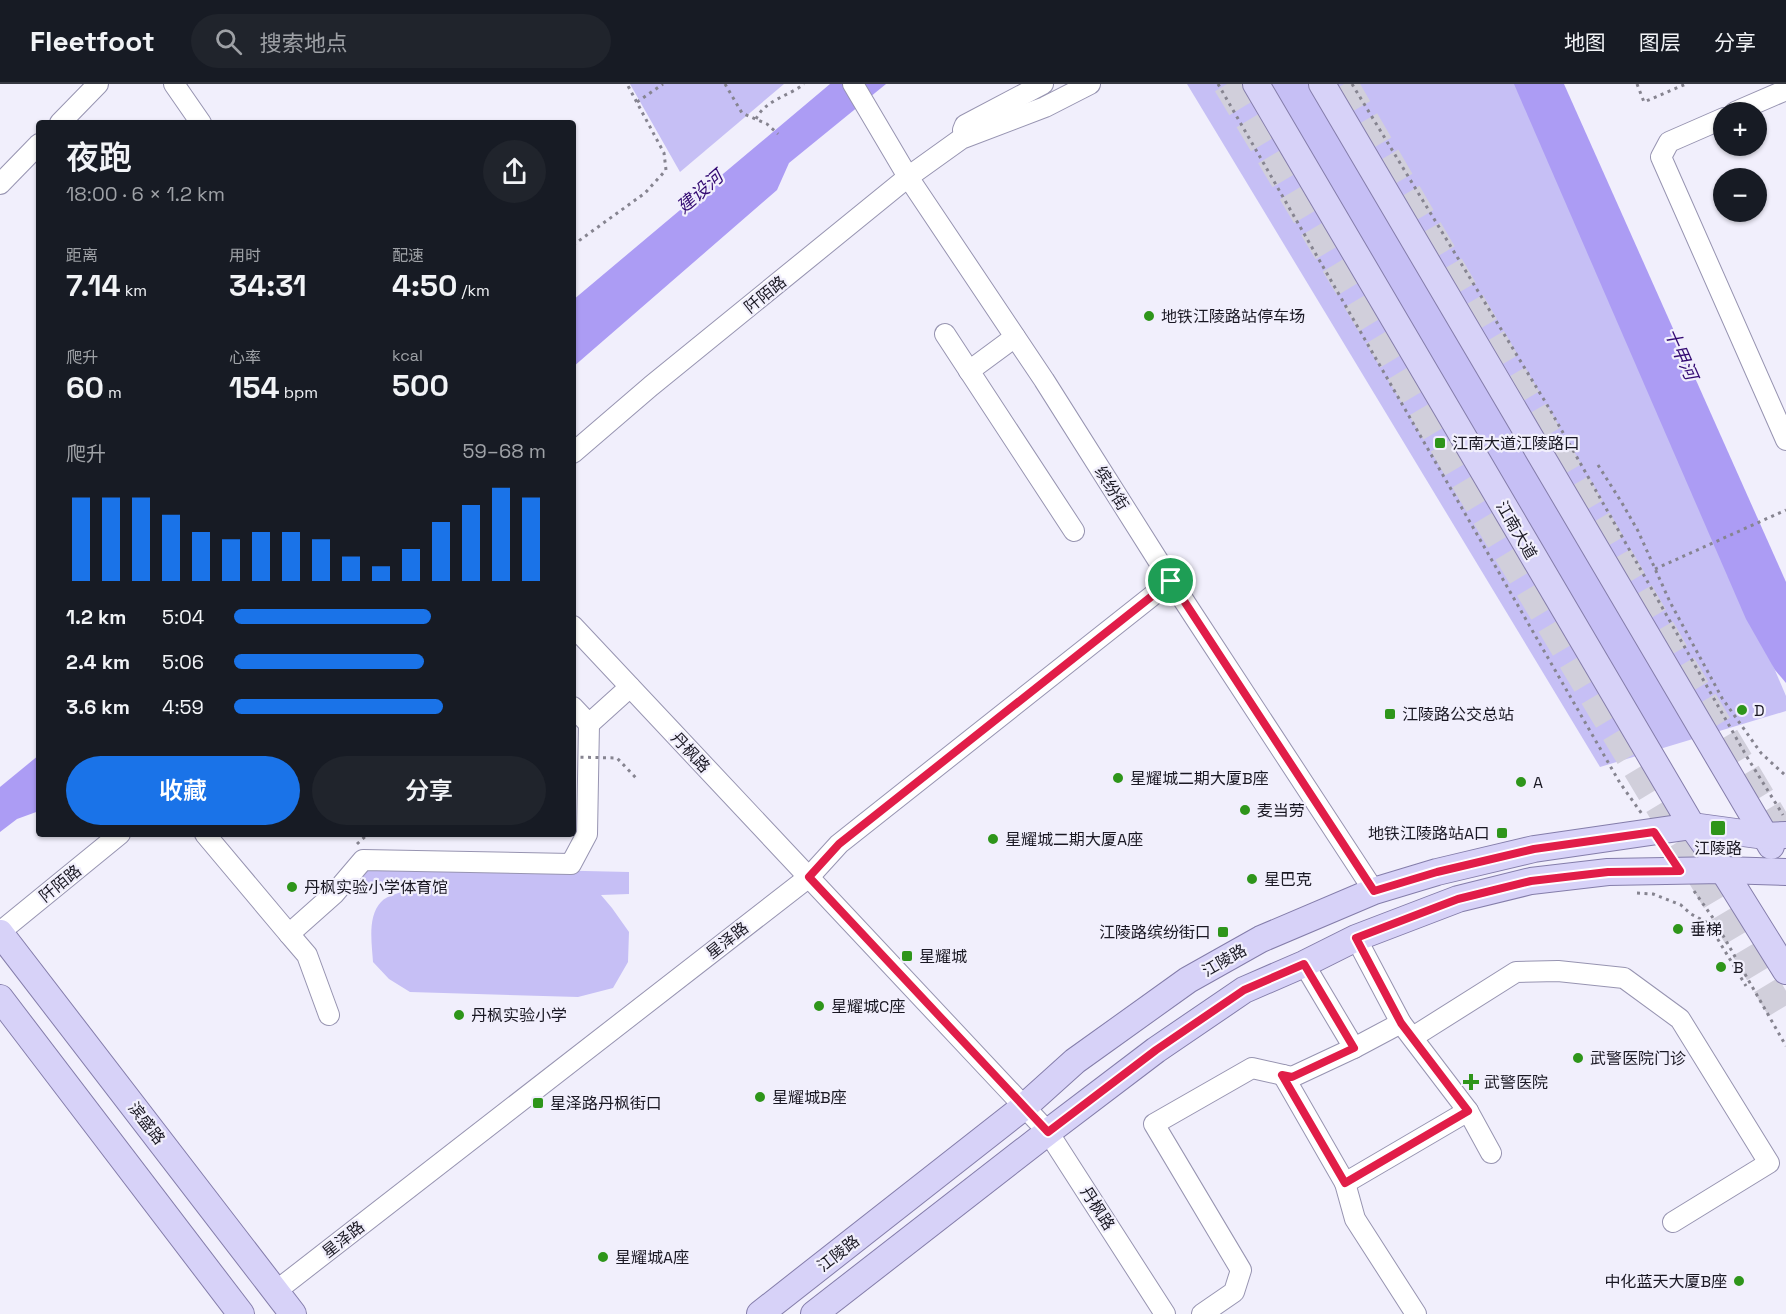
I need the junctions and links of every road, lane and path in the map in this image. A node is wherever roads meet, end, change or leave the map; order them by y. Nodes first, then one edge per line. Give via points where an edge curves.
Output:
1 (98, 84) edge
2 (174, 84) edge
3 (627, 84) edge
4 (663, 84) edge
5 (725, 84) edge
6 (804, 84) edge
7 (853, 84) edge
8 (1043, 84) edge
9 (1090, 84) edge
10 (1218, 84) edge
11 (1256, 84) edge
12 (1322, 84) edge
13 (1352, 84) edge
14 (1637, 84) edge
15 (1686, 84) edge
16 (1786, 90) edge
17 (637, 102) junction
18 (1758, 102) edge
19 (756, 119) junction
20 (63, 120) edge
21 (199, 120) edge
22 (1713, 123) edge
23 (778, 134) dead end
24 (961, 139) junction
25 (36, 147) edge
26 (908, 177) junction
27 (0, 184) edge
28 (576, 243) edge
29 (945, 334) dead end
30 (1015, 337) junction
31 (969, 371) junction
32 (1786, 440) edge
33 (576, 450) edge
34 (1598, 465) dead end
35 (1786, 510) edge
36 (1074, 531) dead end
37 (1655, 568) junction
38 (1171, 581) junction
39 (576, 629) edge
40 (630, 687) junction
41 (576, 710) edge
42 (589, 724) junction
43 (576, 757) edge
44 (1786, 776) edge
45 (637, 779) dead end
46 (1786, 819) edge
47 (1692, 826) junction
48 (1654, 832) junction
49 (1775, 836) edge
50 (116, 837) edge
51 (208, 837) edge
52 (1723, 870) junction
53 (1680, 871) junction
54 (1786, 872) edge
55 (809, 877) junction
56 (1374, 891) junction
57 (1629, 893) dead end
58 (0, 933) edge
59 (289, 934) junction
60 (1356, 938) junction
61 (1304, 964) junction
62 (1786, 971) edge
63 (1746, 986) dead end
64 (0, 998) edge
65 (329, 1015) dead end
66 (1407, 1030) junction
67 (1786, 1046) edge
68 (1354, 1048) junction
69 (1282, 1075) junction
70 (1026, 1106) junction
71 (1468, 1111) junction
72 (1048, 1132) junction
73 (1491, 1153) dead end
74 (1345, 1183) junction
75 (1673, 1222) dead end
76 (276, 1291) junction
77 (241, 1314) edge
78 (293, 1314) edge
79 (760, 1314) edge
80 (814, 1314) edge
81 (1166, 1314) edge
82 (1202, 1314) edge
83 (1416, 1314) edge

1 - 20 street
2 - 21 street
3 - 17 path
4 - 17 path
5 - 19 path via 742,113
6 - 19 path via 772,102
7 - 26 street, 缤纷街
8 - 24 street, 阡陌路 via 965,125
9 - 24 street, 阡陌路 via 1045,107
10 - 48 path via 1620,783
11 - 47 main road, 江南大道
12 - 49 main road
13 - 46 path via 1549,408
14 - 15 path via 1644,102
16 - 18 street
17 - 28 path via 664,153 666,170 645,194
19 - 23 path
22 - 32 street via 1669,142 1661,157
24 - 26 street, 阡陌路
25 - 27 street
26 - 30 street, 缤纷街
26 - 33 street, 阡陌路
29 - 31 street
30 - 31 street
30 - 38 street, 缤纷街
31 - 36 street
34 - 37 path via 1638,531
35 - 37 path
37 - 44 path via 1722,698 1761,753
38 - 55 street, 星泽路 via 839,844
38 - 56 street, 缤纷街
39 - 40 street, 丹枫路
40 - 42 street
40 - 55 street, 丹枫路
41 - 42 street
42 - 59 street via 587,834 571,864 363,860 334,894
43 - 45 path, bridge via 617,758
47 - 48 main road, 江陵路
47 - 49 main road, 江陵路
47 - 52 main road, 江南大道
48 - 56 main road, 江陵路 via 1534,849
49 - 54 main road
50 - 58 street, 阡陌路
51 - 59 street
52 - 53 main road, 江陵路
52 - 54 main road, 江陵路
52 - 62 main road, 江南大道
53 - 60 main road, 江陵路 via 1608,872 1531,881 1458,899
53 - 67 path via 1713,918
55 - 70 street, 丹枫路
55 - 76 street, 星泽路
56 - 70 main road, 江陵路 via 1261,939 1188,980 1075,1060
57 - 63 path via 1653,894 1682,905 1708,923
58 - 76 main road, 滨盛路
59 - 65 street via 307,955
60 - 61 main road, 江陵路
60 - 66 street
61 - 68 street
61 - 72 main road, 江陵路 via 1244,990 1156,1050
64 - 77 main road
66 - 68 street
66 - 71 street
66 - 75 street via 1516,972 1558,971 1624,978 1680,1019 1769,1163
68 - 69 street via 1292,1077
69 - 74 street
69 - 82 street via 1252,1068 1154,1124 1241,1270 1234,1292
70 - 72 street, 丹枫路
70 - 79 main road, 江陵路
71 - 73 street
71 - 74 street
72 - 80 main road, 江陵路
72 - 81 street, 丹枫路
74 - 83 street via 1355,1219
76 - 78 main road, 滨盛路

